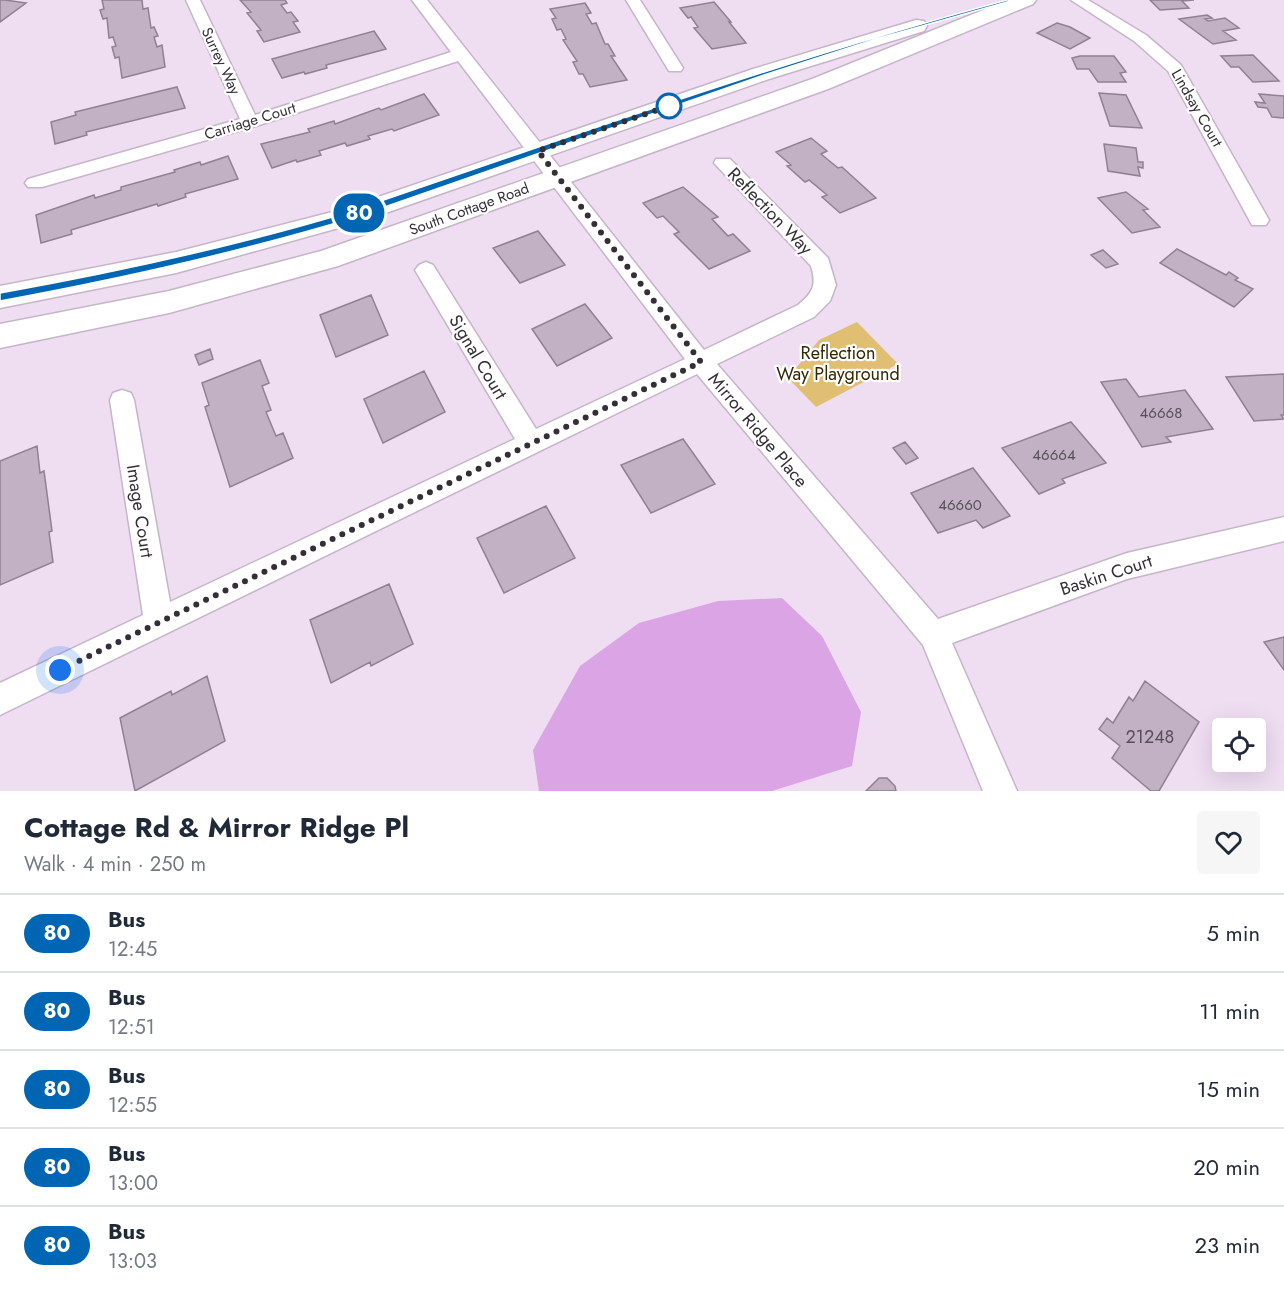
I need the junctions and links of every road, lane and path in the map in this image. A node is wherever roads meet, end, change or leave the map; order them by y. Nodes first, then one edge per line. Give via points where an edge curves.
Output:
1 (193, 0) edge
2 (419, 0) edge
3 (633, 0) edge
4 (1010, 0) edge
5 (1026, 0) edge
6 (1078, 0) edge
7 (463, 54) junction
8 (675, 68) dead end
9 (250, 122) junction
10 (538, 151) junction
11 (723, 163) dead end
12 (558, 177) junction
13 (35, 183) dead end
14 (1259, 220) dead end
15 (426, 270) dead end
16 (0, 297) edge
17 (0, 336) edge
18 (701, 362) junction
19 (122, 400) dead end
20 (531, 444) junction
21 (1284, 529) edge
22 (159, 623) junction
23 (933, 635) junction
24 (0, 699) edge
25 (1000, 791) edge

1 - 9 street, Surrey Way
2 - 7 street, Mirror Ridge Place
3 - 8 street
4 - 10 street, South Cottage Road via 873,38
5 - 12 street, South Cottage Road via 820,84
6 - 14 street, Lindsay Court via 1140,38 1175,68
7 - 9 street, Carriage Court
7 - 10 street, Mirror Ridge Place
9 - 13 street, Carriage Court
10 - 12 street, Mirror Ridge Place
10 - 16 street, South Cottage Road via 350,216 270,239 131,273
11 - 18 street, Reflection Way via 821,263 827,280 823,297 806,311
12 - 17 street, South Cottage Road via 339,255 248,282 107,316
12 - 18 street, Mirror Ridge Place
15 - 20 street, Signal Court
18 - 20 street, Reflection Way
18 - 23 street, Mirror Ridge Place
19 - 22 street, Image Court
20 - 22 street, Reflection Way
21 - 23 street, Baskin Court via 1127,566
22 - 24 street, Reflection Way
23 - 25 street, Mirror Ridge Place

